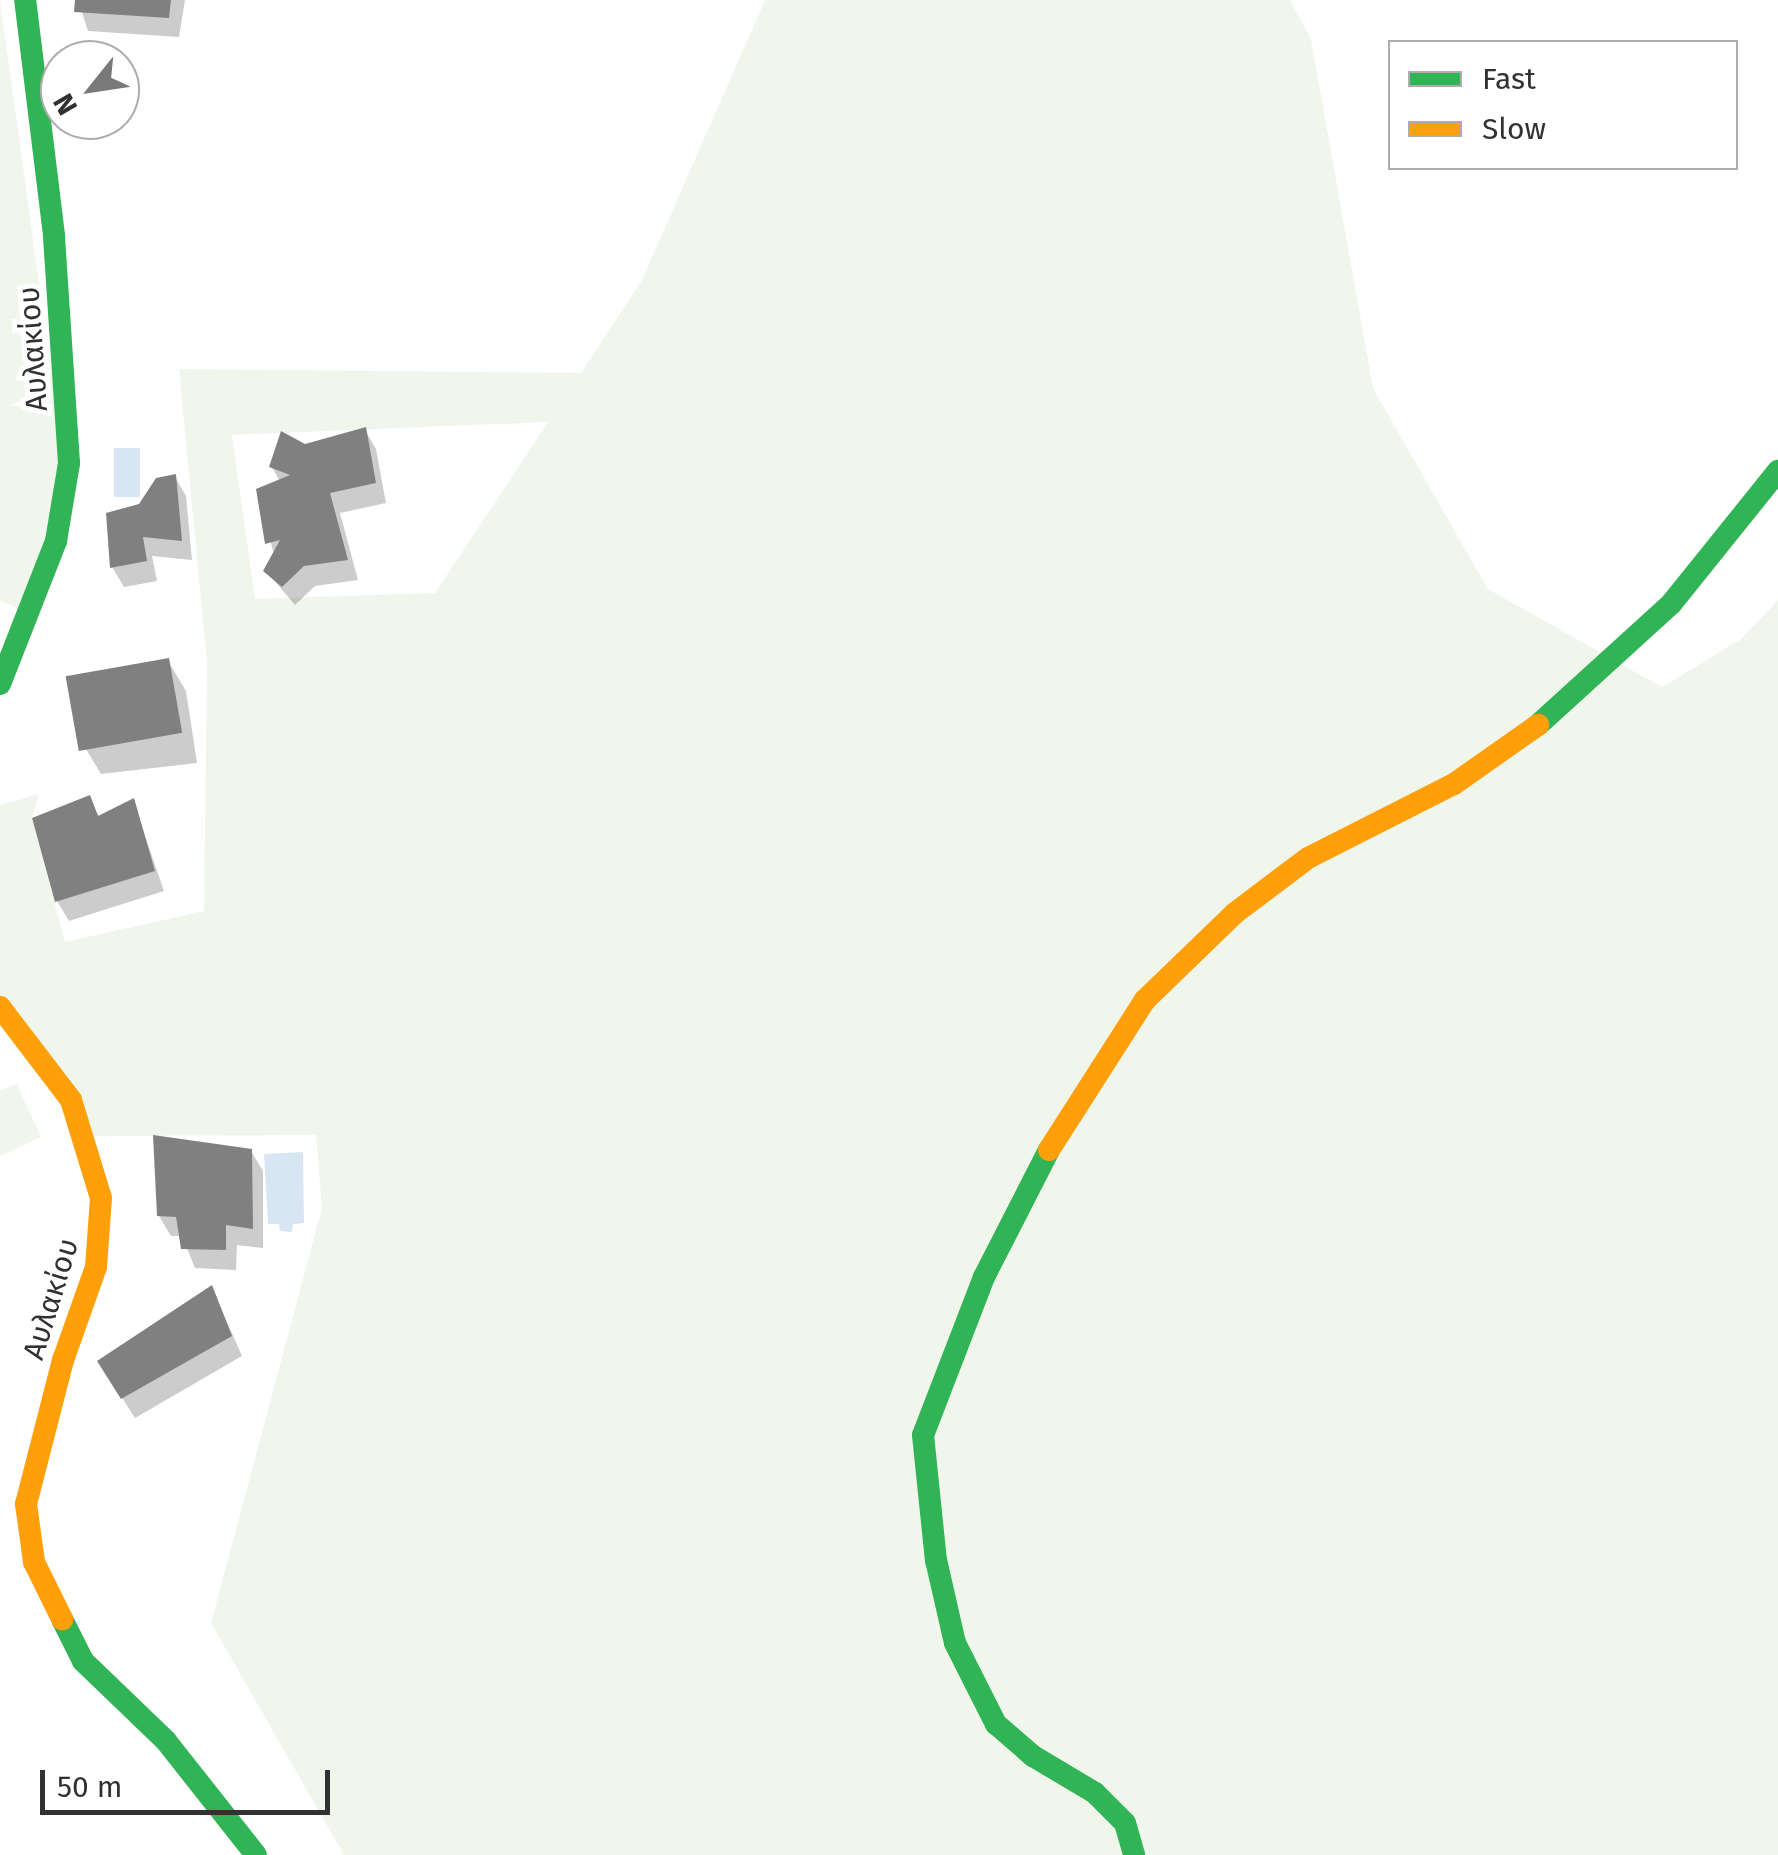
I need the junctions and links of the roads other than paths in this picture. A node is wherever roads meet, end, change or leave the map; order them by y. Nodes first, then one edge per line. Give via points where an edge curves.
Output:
1 (25, 0) edge
2 (1778, 471) edge
3 (0, 684) edge
4 (0, 1007) edge
5 (256, 1855) edge
6 (1134, 1855) edge

1 - 3 street, Αυλακίου via 54,235 68,463 56,541
2 - 6 street via 1671,604 1564,707 1454,784 1308,858 1235,913 1145,1000 1073,1104 984,1277 923,1435 936,1560 955,1643 996,1724 1033,1756 1095,1792 1125,1823
4 - 5 street, Αυλακίου via 71,1100 101,1198 96,1267 57,1379 26,1504 34,1562 83,1661 166,1741

